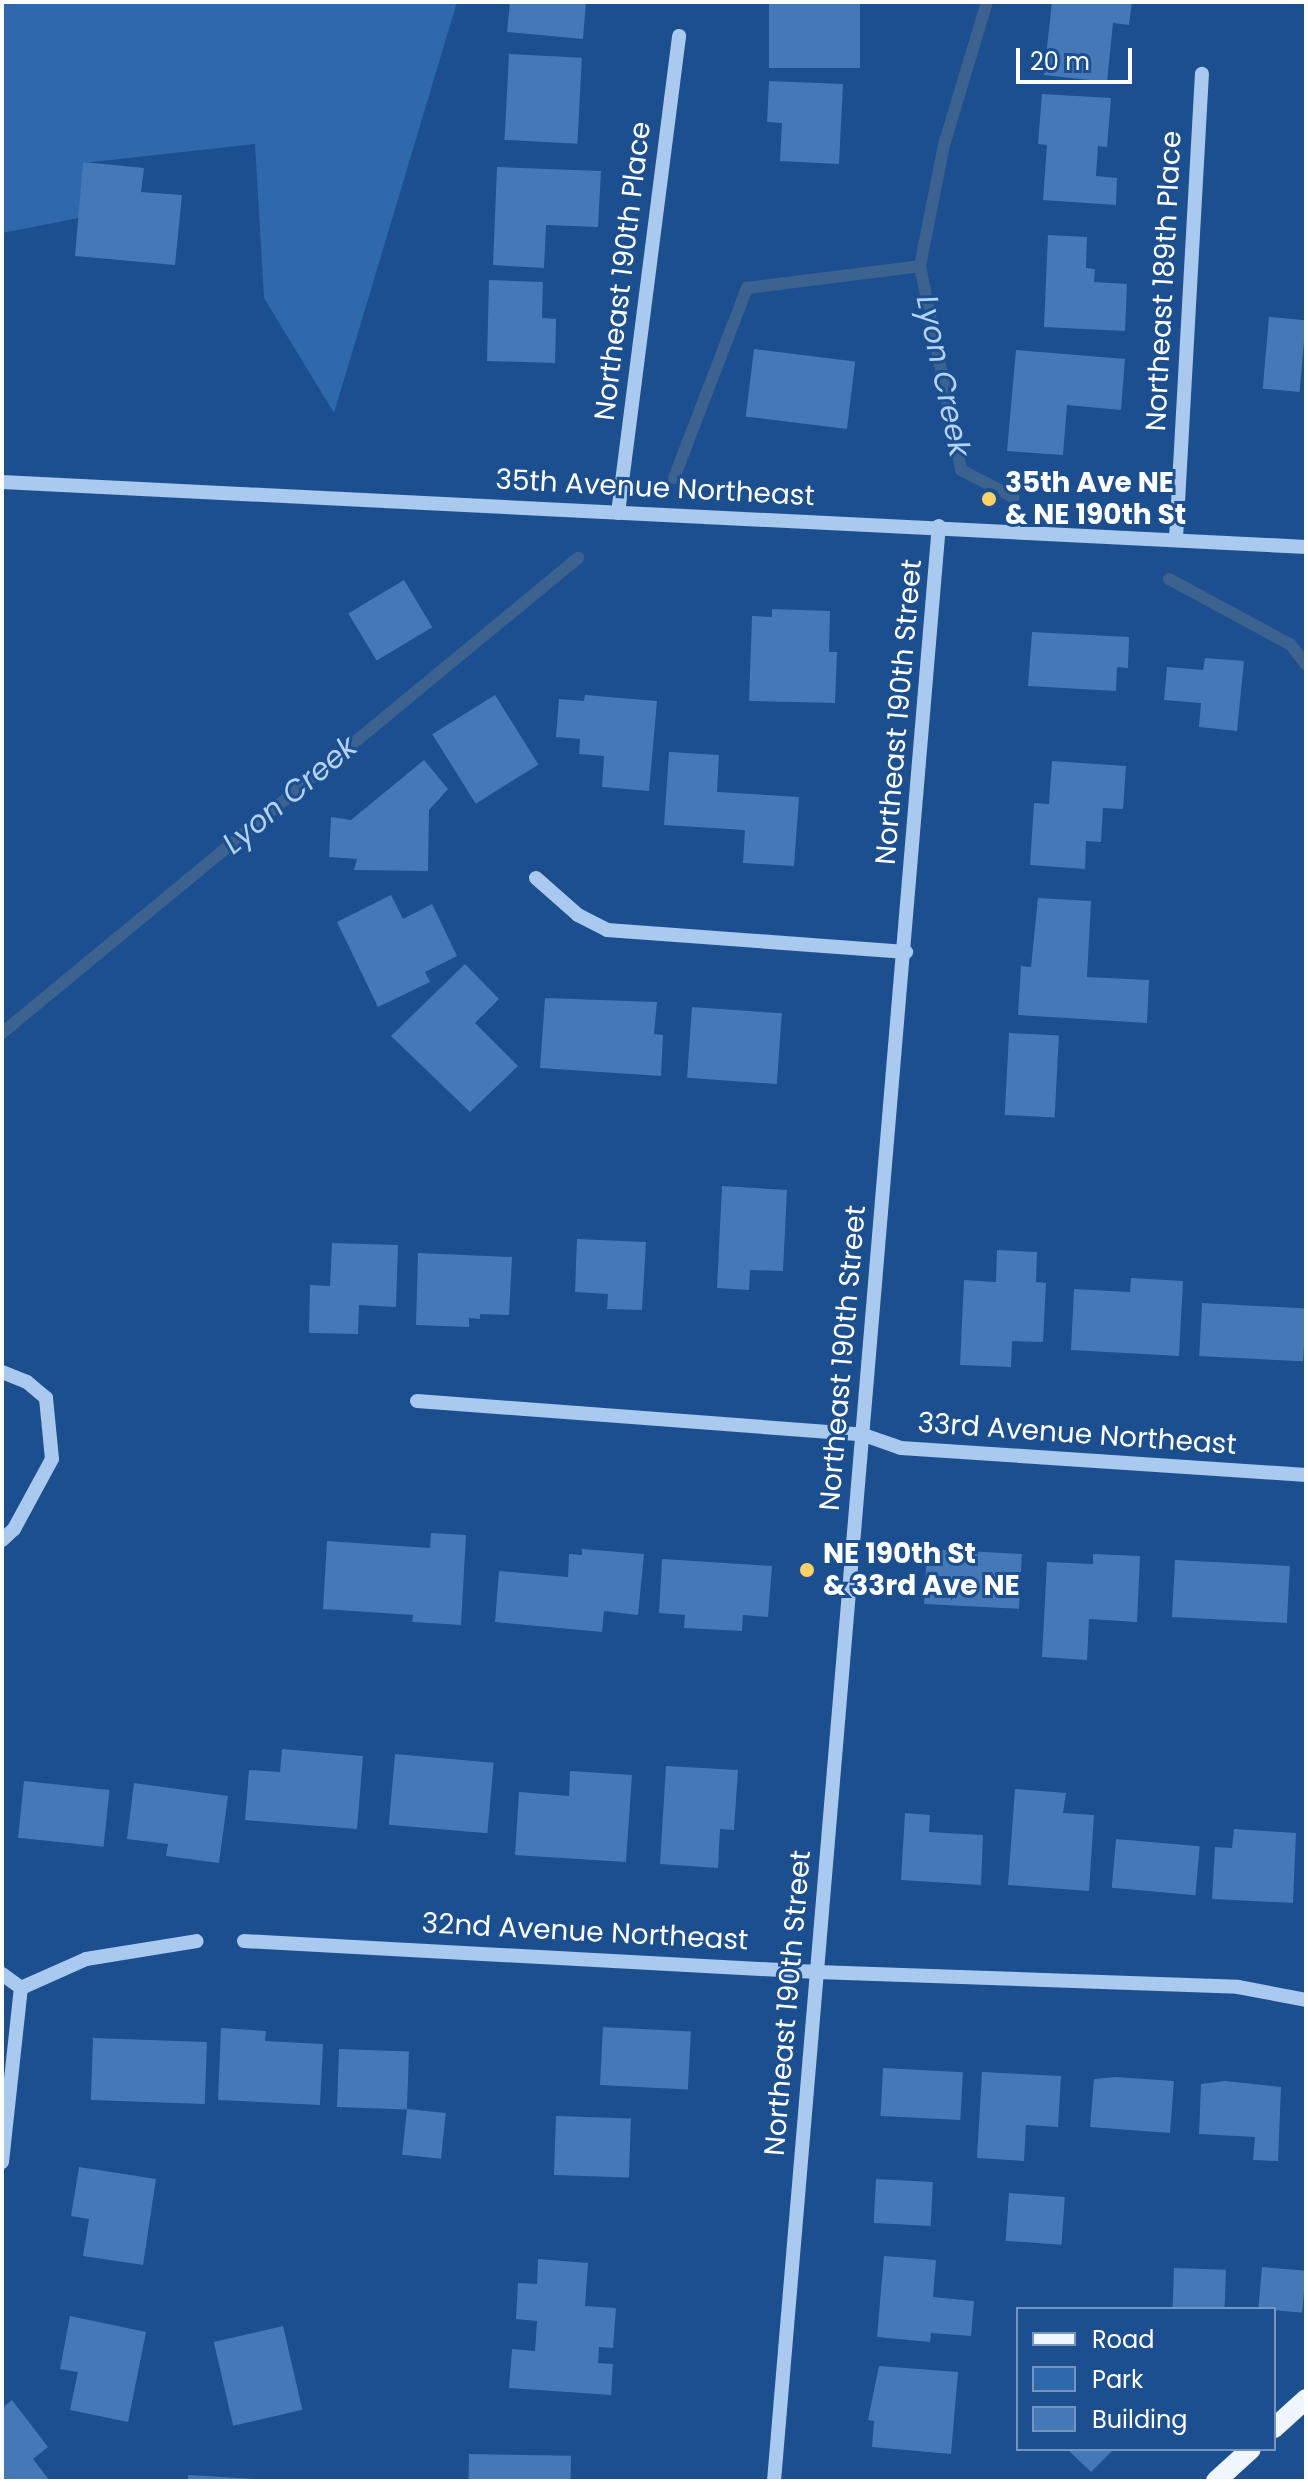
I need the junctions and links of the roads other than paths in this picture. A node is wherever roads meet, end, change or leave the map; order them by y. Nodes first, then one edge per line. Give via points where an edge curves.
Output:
1 (679, 36) dead end
2 (1202, 74) dead end
3 (2, 482) edge
4 (618, 513) junction
5 (939, 526) junction
6 (1176, 538) junction
7 (1306, 547) edge
8 (536, 878) dead end
9 (906, 952) junction
10 (2, 1372) edge
11 (417, 1401) dead end
12 (861, 1434) junction
13 (1306, 1475) edge
14 (2, 1540) edge
15 (197, 1941) dead end
16 (244, 1941) dead end
17 (817, 1972) junction
18 (2, 1974) edge
19 (21, 1988) junction
20 (1306, 2000) edge
21 (2, 2162) edge
22 (1306, 2399) edge
23 (1276, 2426) edge
24 (1249, 2451) edge
25 (774, 2481) edge
26 (1216, 2481) edge

1 - 4 street, Northeast 190th Place
2 - 6 street, Northeast 189th Place
3 - 4 street, 35th Avenue Northeast
4 - 5 street, 35th Avenue Northeast
5 - 6 street, 35th Avenue Northeast
5 - 9 street, Northeast 190th Street
6 - 7 street, 35th Avenue Northeast
8 - 9 street via 578,915 607,930
9 - 12 street, Northeast 190th Street
10 - 14 street via 27,1382 46,1398 52,1459 14,1529
11 - 12 street, 33rd Avenue Northeast
12 - 13 street, 33rd Avenue Northeast via 901,1448
12 - 17 street, Northeast 190th Street
15 - 19 street via 86,1959
16 - 17 street, 32nd Avenue Northeast
17 - 20 street, 32nd Avenue Northeast via 1238,1987
17 - 25 street, Northeast 190th Street
18 - 19 street
19 - 21 street
22 - 23 main road
24 - 26 main road

